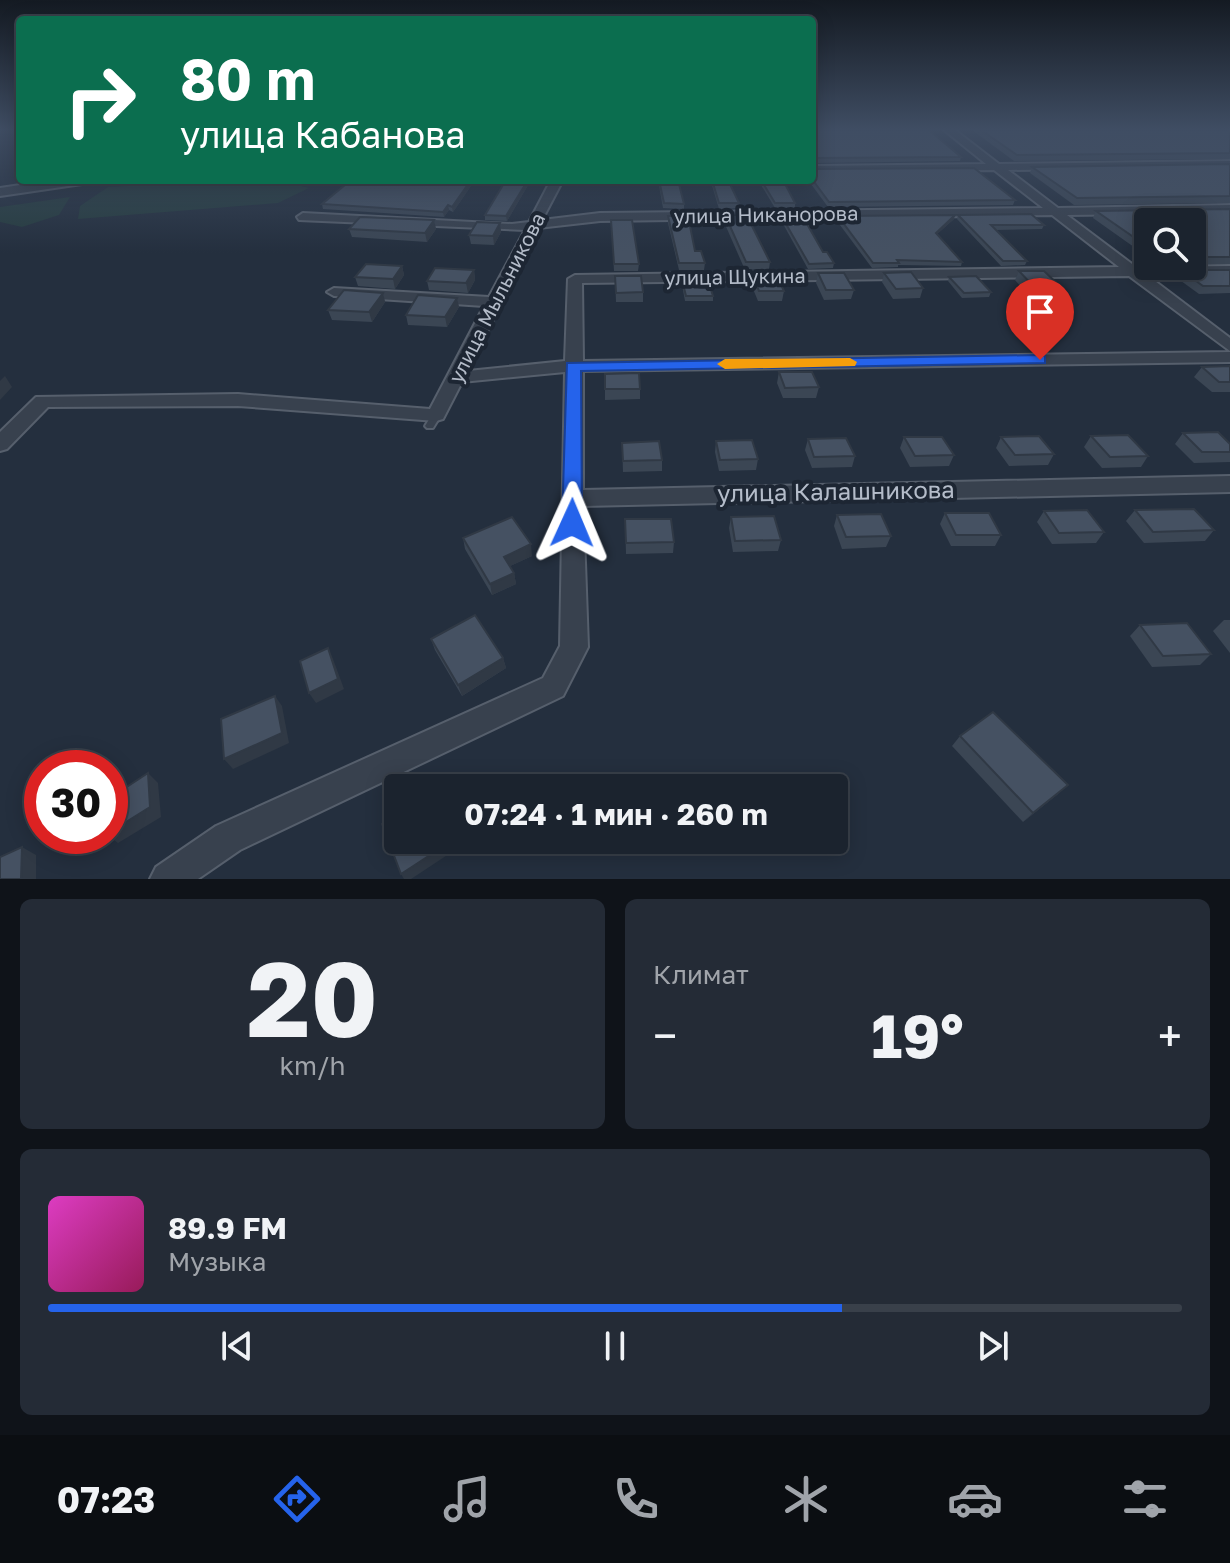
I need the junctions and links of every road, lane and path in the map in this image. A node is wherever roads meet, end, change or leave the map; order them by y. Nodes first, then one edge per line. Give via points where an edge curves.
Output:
1 (1002, 171) edge
2 (55, 184) edge
3 (555, 184) edge
4 (0, 192) edge
5 (1230, 209) edge
6 (1054, 211) junction
7 (303, 217) dead end
8 (531, 228) junction
9 (1230, 270) edge
10 (1132, 271) junction
11 (334, 292) dead end
12 (493, 302) junction
13 (1230, 346) edge
14 (1230, 357) edge
15 (573, 366) junction
16 (457, 377) junction
17 (0, 444) edge
18 (1230, 484) edge
19 (572, 498) junction
20 (168, 879) edge

1 - 6 street
2 - 4 street
3 - 8 street, улица Мыльникова
5 - 6 street, улица Никанорова
6 - 8 street, улица Никанорова via 600,217
6 - 10 street
7 - 8 street, улица Никанорова
8 - 12 street, улица Мыльникова
9 - 10 street, улица Щукина
10 - 13 street
10 - 15 street, улица Щукина via 575,279
11 - 12 street
12 - 16 street, улица Мыльникова
14 - 15 street
15 - 16 street
15 - 19 street
16 - 17 street, улица Мыльникова via 433,421 238,400 43,401
18 - 19 street, улица Калашникова
19 - 20 street via 574,647 553,687 228,838

